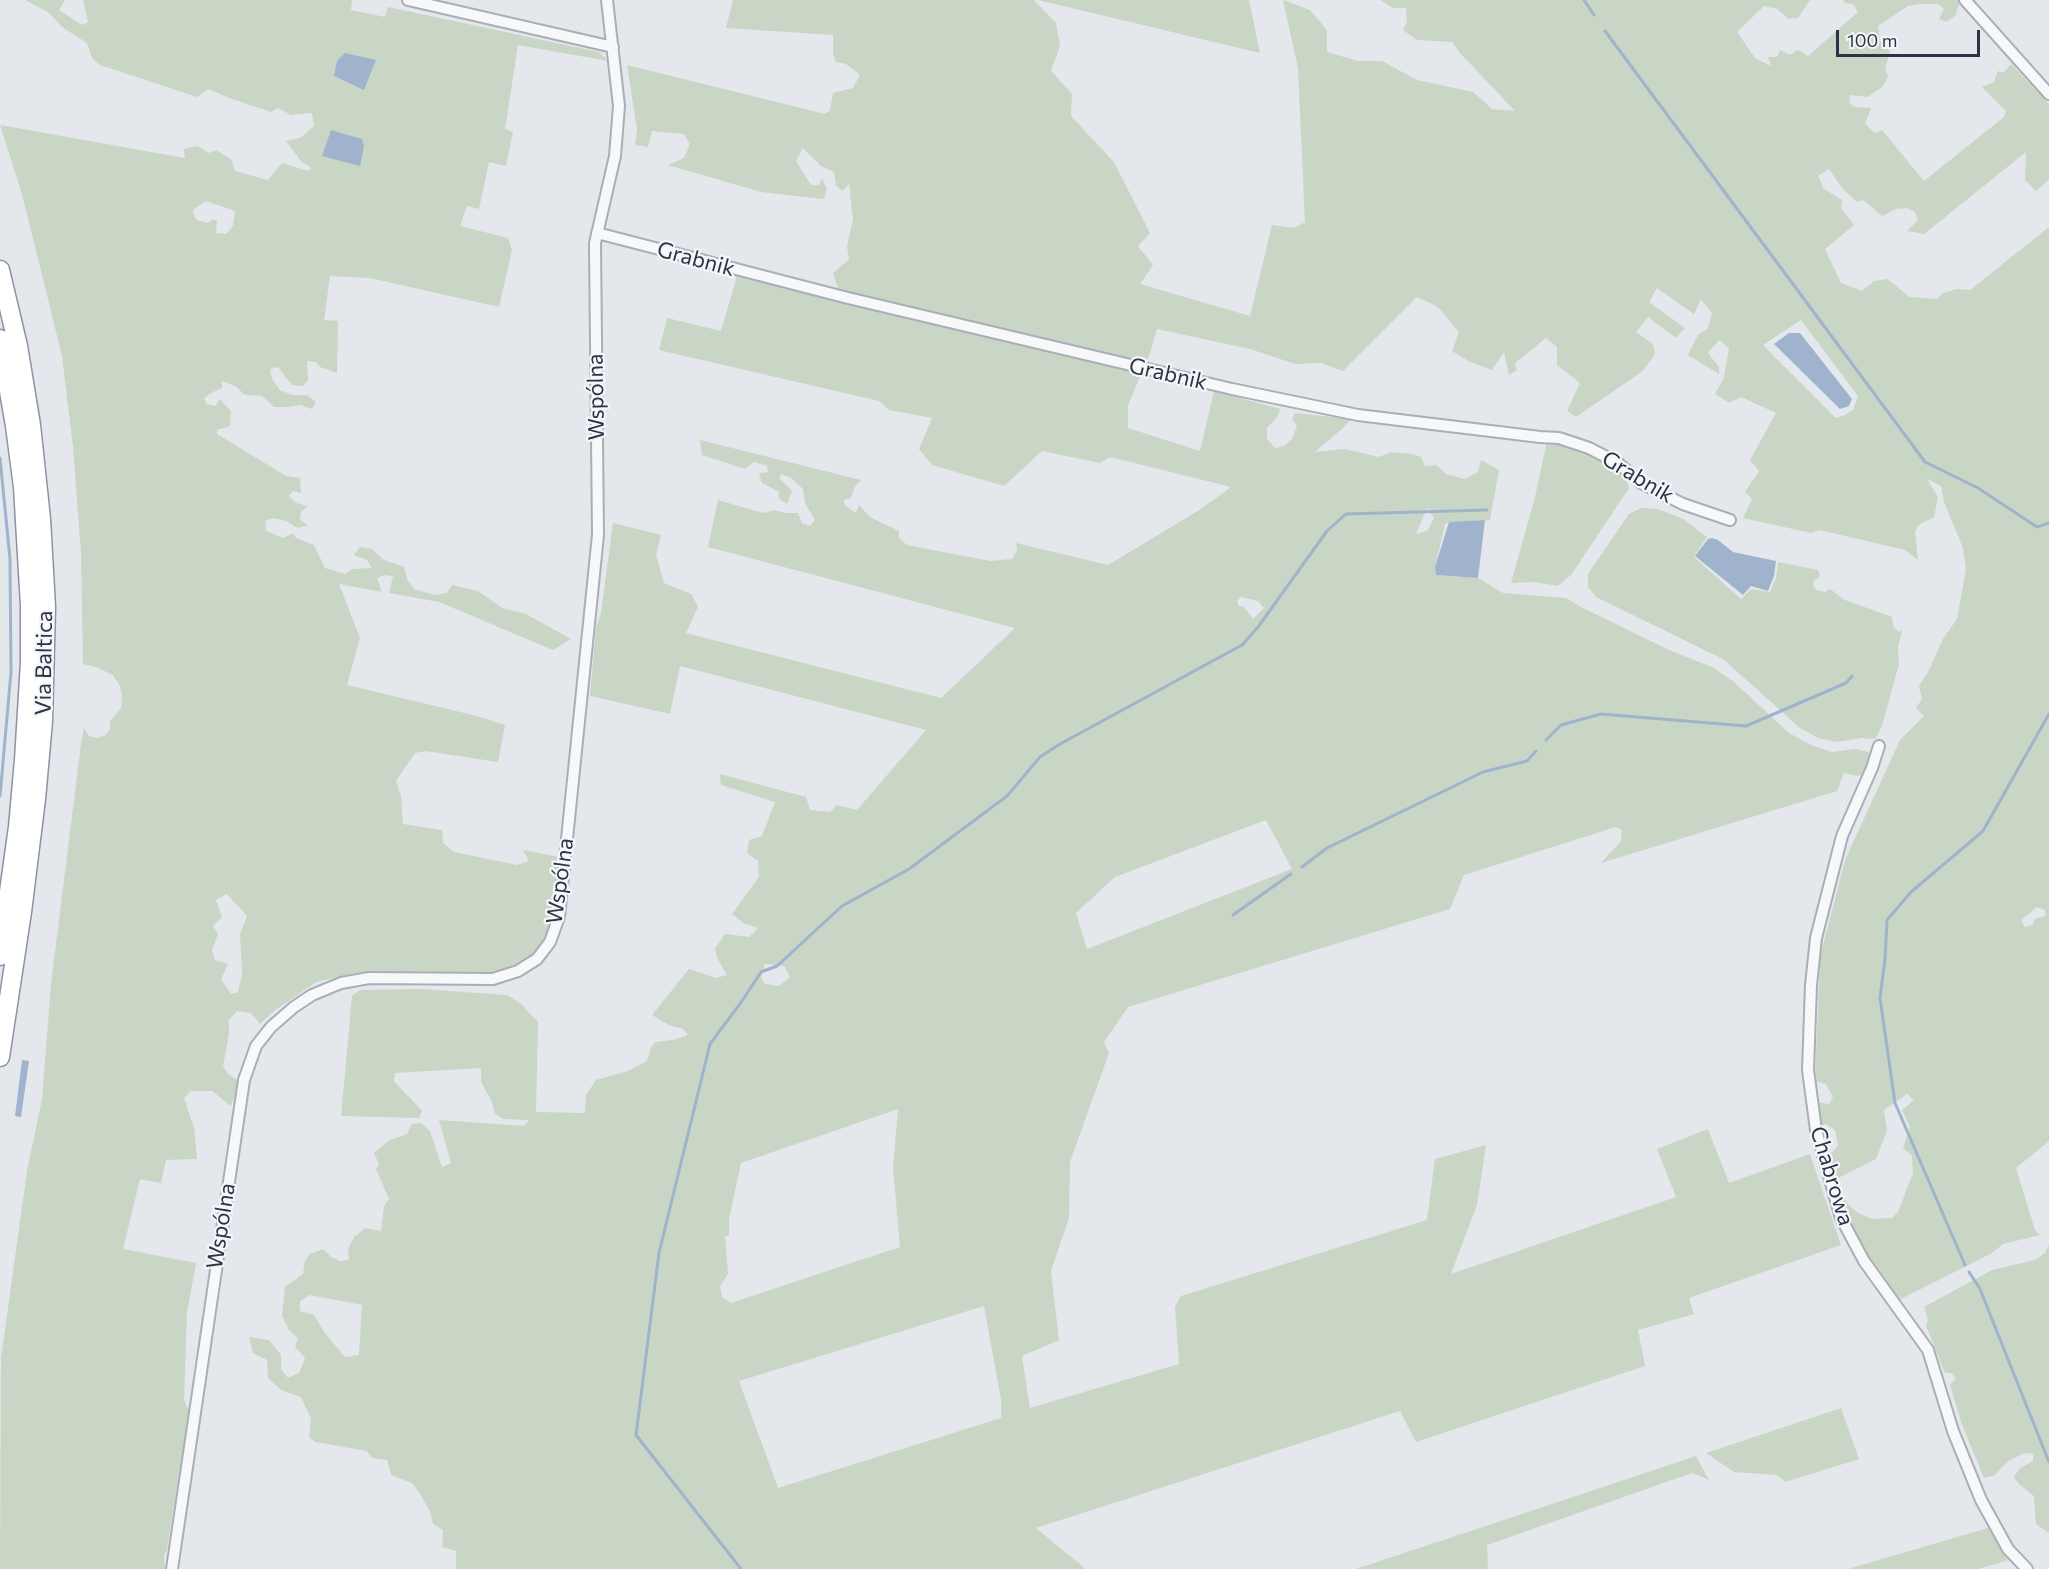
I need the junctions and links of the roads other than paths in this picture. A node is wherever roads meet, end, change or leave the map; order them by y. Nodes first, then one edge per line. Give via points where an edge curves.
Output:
1 (408, 0) edge
2 (607, 0) edge
3 (1965, 0) edge
4 (613, 47) junction
5 (2049, 94) edge
6 (597, 233) junction
7 (0, 270) edge
8 (0, 339) edge
9 (1730, 520) dead end
10 (1879, 746) dead end
11 (0, 956) edge
12 (0, 1057) edge
13 (172, 1569) edge
14 (2027, 1569) edge

1 - 4 street
2 - 4 street, Wspólna
3 - 5 street
4 - 6 street, Wspólna via 619,131
6 - 9 street, Grabnik via 848,298 1232,389 1358,415 1559,438 1618,463 1641,483 1683,504
6 - 13 street, Wspólna via 598,535 559,917 550,942 537,959 518,971 493,979 369,978 341,982 294,1007 256,1046 244,1080
7 - 12 highway, Via Baltica via 18,346 34,452 45,630 36,799
8 - 11 highway, Via Baltica via 21,476 30,606 23,770
10 - 14 street, Chabrowa via 1842,836 1816,938 1808,1070 1816,1130 1841,1218 1864,1261 1928,1350 1953,1431 1981,1500 2008,1549

